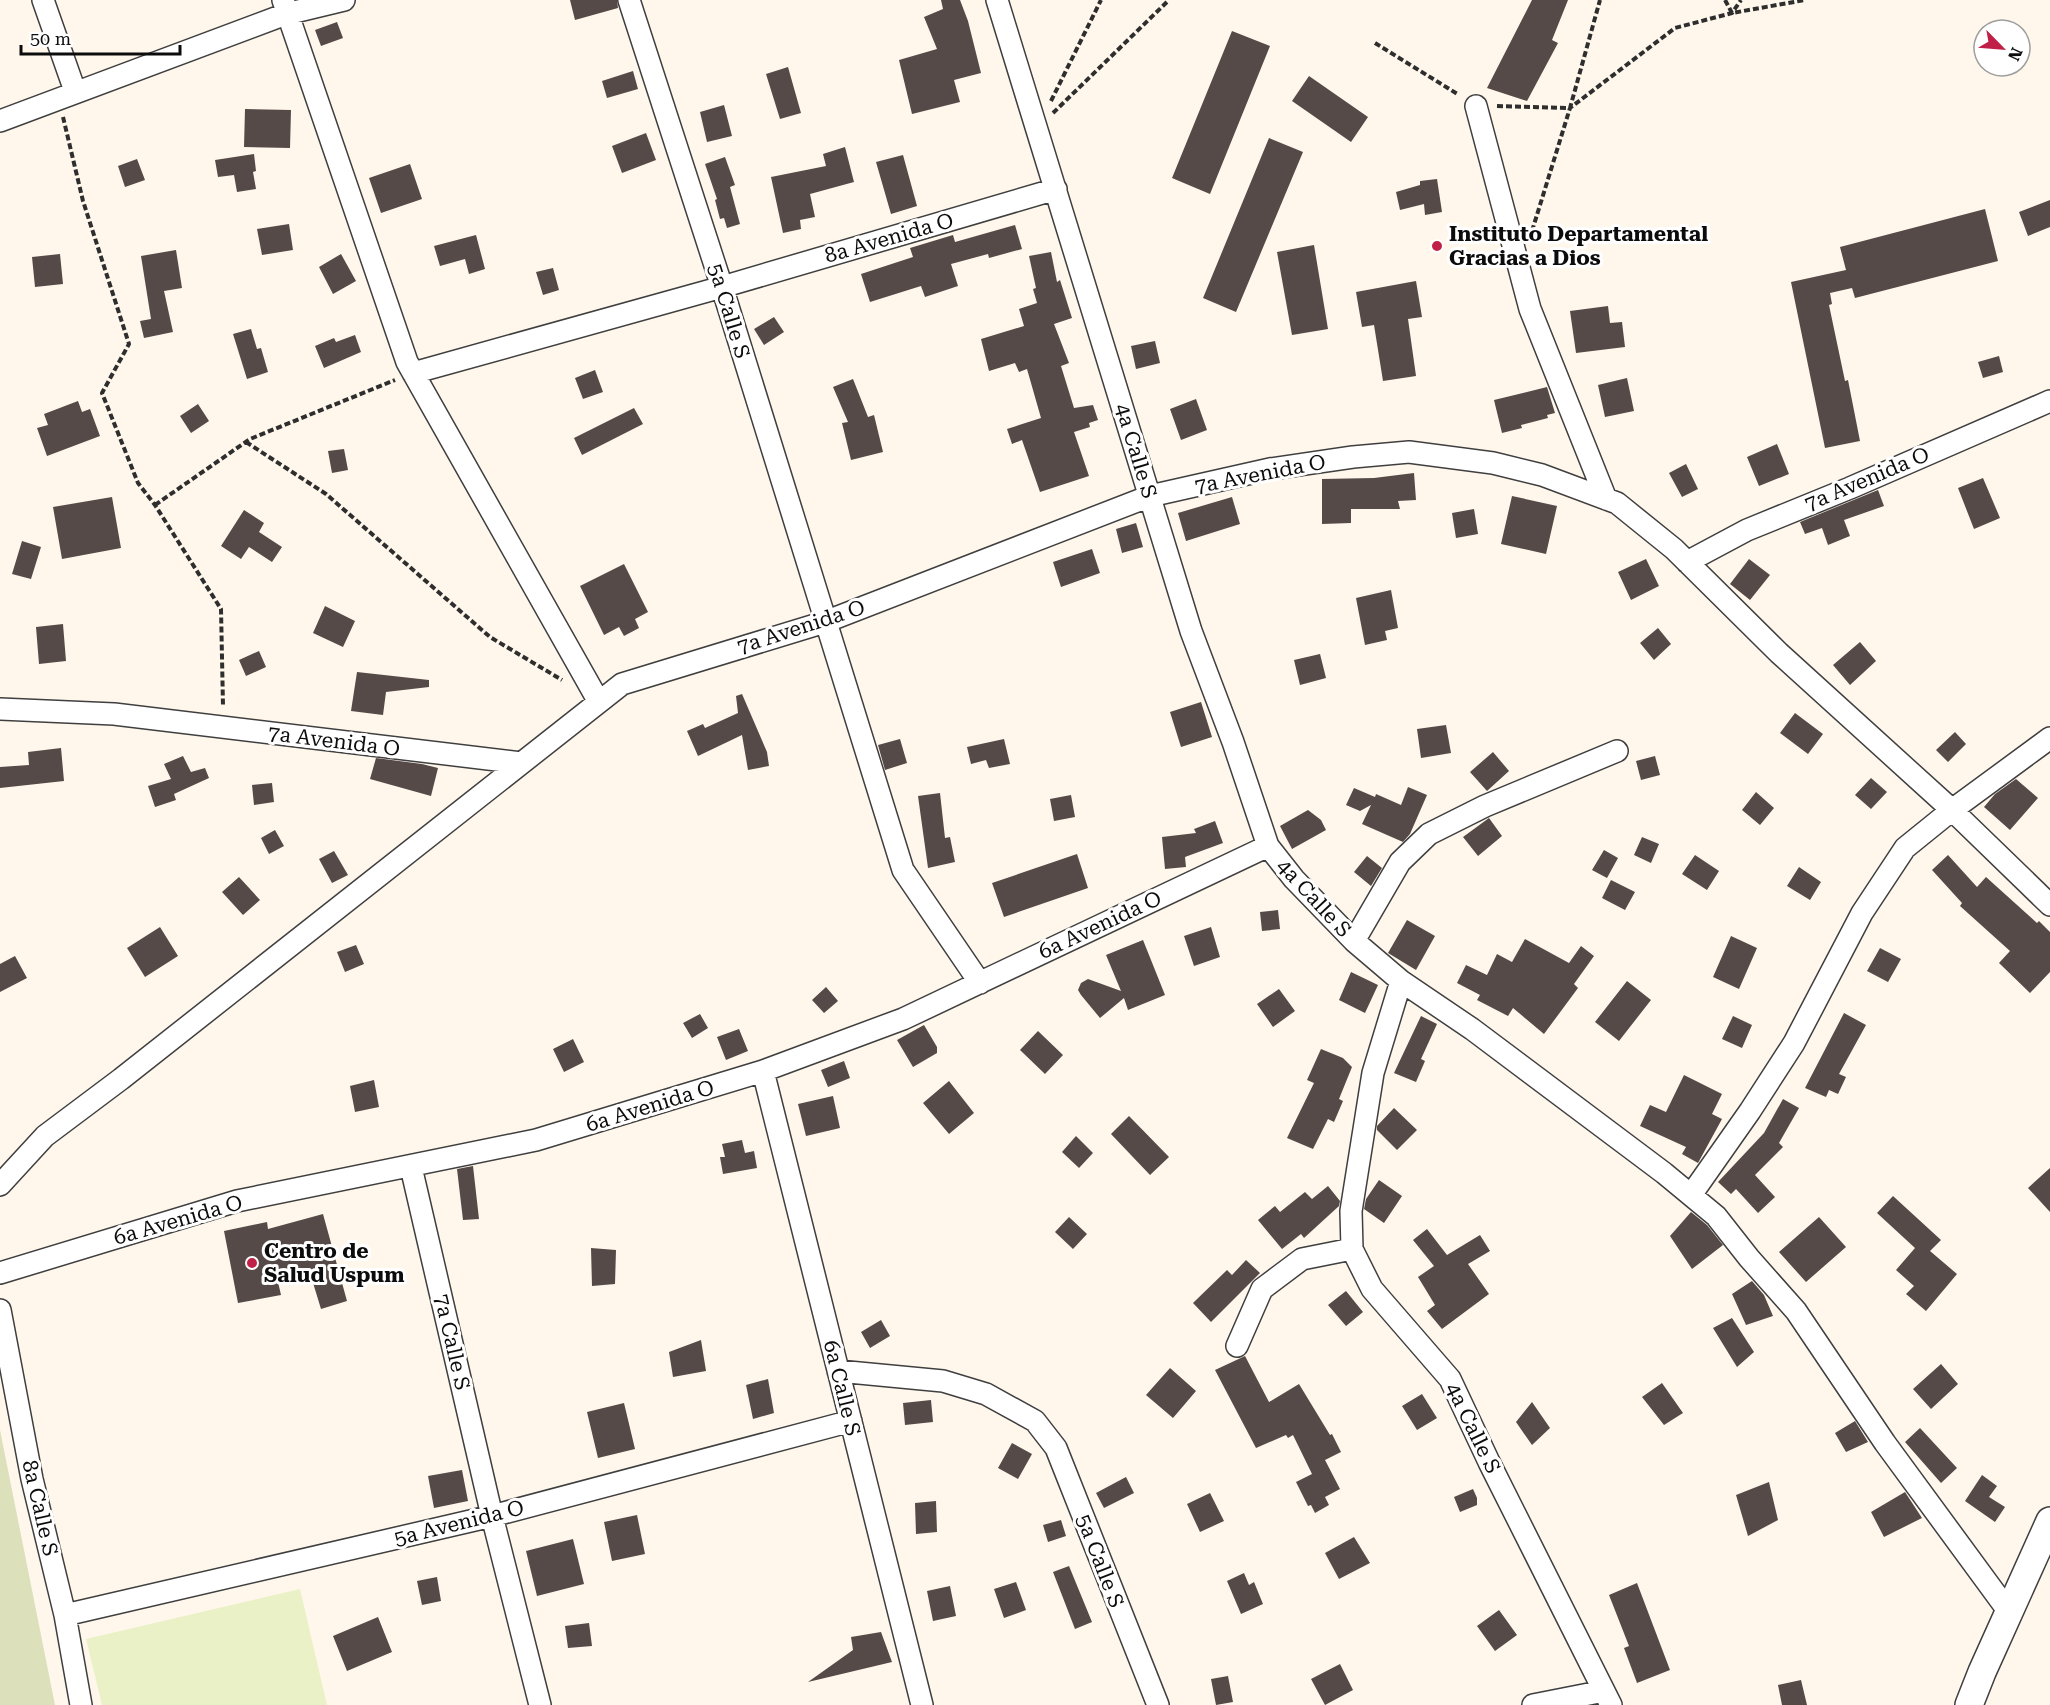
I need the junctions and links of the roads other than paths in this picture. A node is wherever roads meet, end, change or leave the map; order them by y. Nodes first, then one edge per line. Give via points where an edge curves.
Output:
1 (43, 0) edge
2 (344, 0) edge
3 (629, 0) edge
4 (997, 0) edge
5 (285, 7) edge
6 (67, 95) junction
7 (1476, 106) road end
8 (0, 121) edge
9 (1056, 189) junction
10 (722, 287) junction
11 (413, 373) junction
12 (2050, 401) edge
13 (1150, 496) junction
14 (1606, 499) junction
15 (1687, 562) junction
16 (825, 622) junction
17 (599, 702) junction
18 (0, 709) edge
19 (2050, 738) edge
20 (1617, 752) dead end
21 (520, 763) junction
22 (1952, 810) junction
23 (1268, 846) junction
24 (2050, 905) edge
25 (1354, 941) junction
26 (1401, 981) junction
27 (980, 983) junction
28 (763, 1071) junction
29 (411, 1167) junction
30 (0, 1185) edge
31 (1691, 1195) junction
32 (1352, 1249) junction
33 (0, 1273) edge
34 (0, 1310) edge
35 (1237, 1346) dead end
36 (838, 1371) junction
37 (851, 1421) junction
38 (492, 1516) junction
39 (2050, 1521) edge
40 (2009, 1612) junction
41 (64, 1615) junction
42 (1607, 1698) edge
43 (81, 1705) edge
44 (540, 1705) edge
45 (922, 1705) edge
46 (1158, 1705) edge
47 (1533, 1705) edge
48 (1969, 1705) edge

1 - 6 street
2 - 5 street
3 - 10 street, 5a Calle S
4 - 9 street, 4a Calle S
5 - 6 street
5 - 11 street
6 - 8 street
7 - 14 street via 1530,309
9 - 10 street, 8a Avenida O
9 - 13 street, 4a Calle S
10 - 11 street, 8a Avenida O
10 - 16 street, 5a Calle S
11 - 17 street
12 - 15 street, 7a Avenida O via 1747,530
13 - 14 street, 7a Avenida O via 1270,469 1409,452 1493,463 1542,475
13 - 16 street, 7a Avenida O
13 - 23 street, 4a Calle S via 1191,631
14 - 15 street, 7a Avenida O via 1617,503
15 - 22 street, 7a Avenida O via 1779,653
16 - 17 street, 7a Avenida O via 622,684
16 - 27 street, 5a Calle S via 903,870
17 - 21 street, 7a Avenida O
18 - 21 street, 7a Avenida O via 114,714
19 - 22 street
20 - 25 street via 1485,806 1429,834 1400,862
21 - 30 street via 45,1136
22 - 24 street, 7a Avenida O
22 - 31 street via 1905,848 1862,913 1794,1043
23 - 25 street, 4a Calle S
23 - 27 street, 6a Avenida O
25 - 26 street, 4a Calle S
26 - 31 street via 1472,1029
26 - 32 street, 4a Calle S via 1373,1073 1351,1212
27 - 28 street, 6a Avenida O via 903,1019
28 - 29 street, 6a Avenida O via 536,1140
28 - 36 street, 6a Calle S
29 - 33 street, 6a Avenida O via 237,1201
29 - 38 street, 7a Calle S
31 - 40 street via 1716,1216 1796,1311 1885,1443
32 - 35 street via 1302,1260 1262,1289
32 - 42 street, 4a Calle S via 1372,1289 1450,1379
34 - 41 street, 8a Calle S via 32,1479
36 - 37 street, 6a Calle S
36 - 46 street, 5a Calle S via 943,1381 986,1394 1035,1421 1056,1448
37 - 38 street, 5a Avenida O
37 - 45 street, 6a Calle S
38 - 41 street, 5a Avenida O
38 - 44 street, 7a Calle S
39 - 40 street
40 - 48 street
41 - 43 street, 8a Calle S
42 - 47 street

